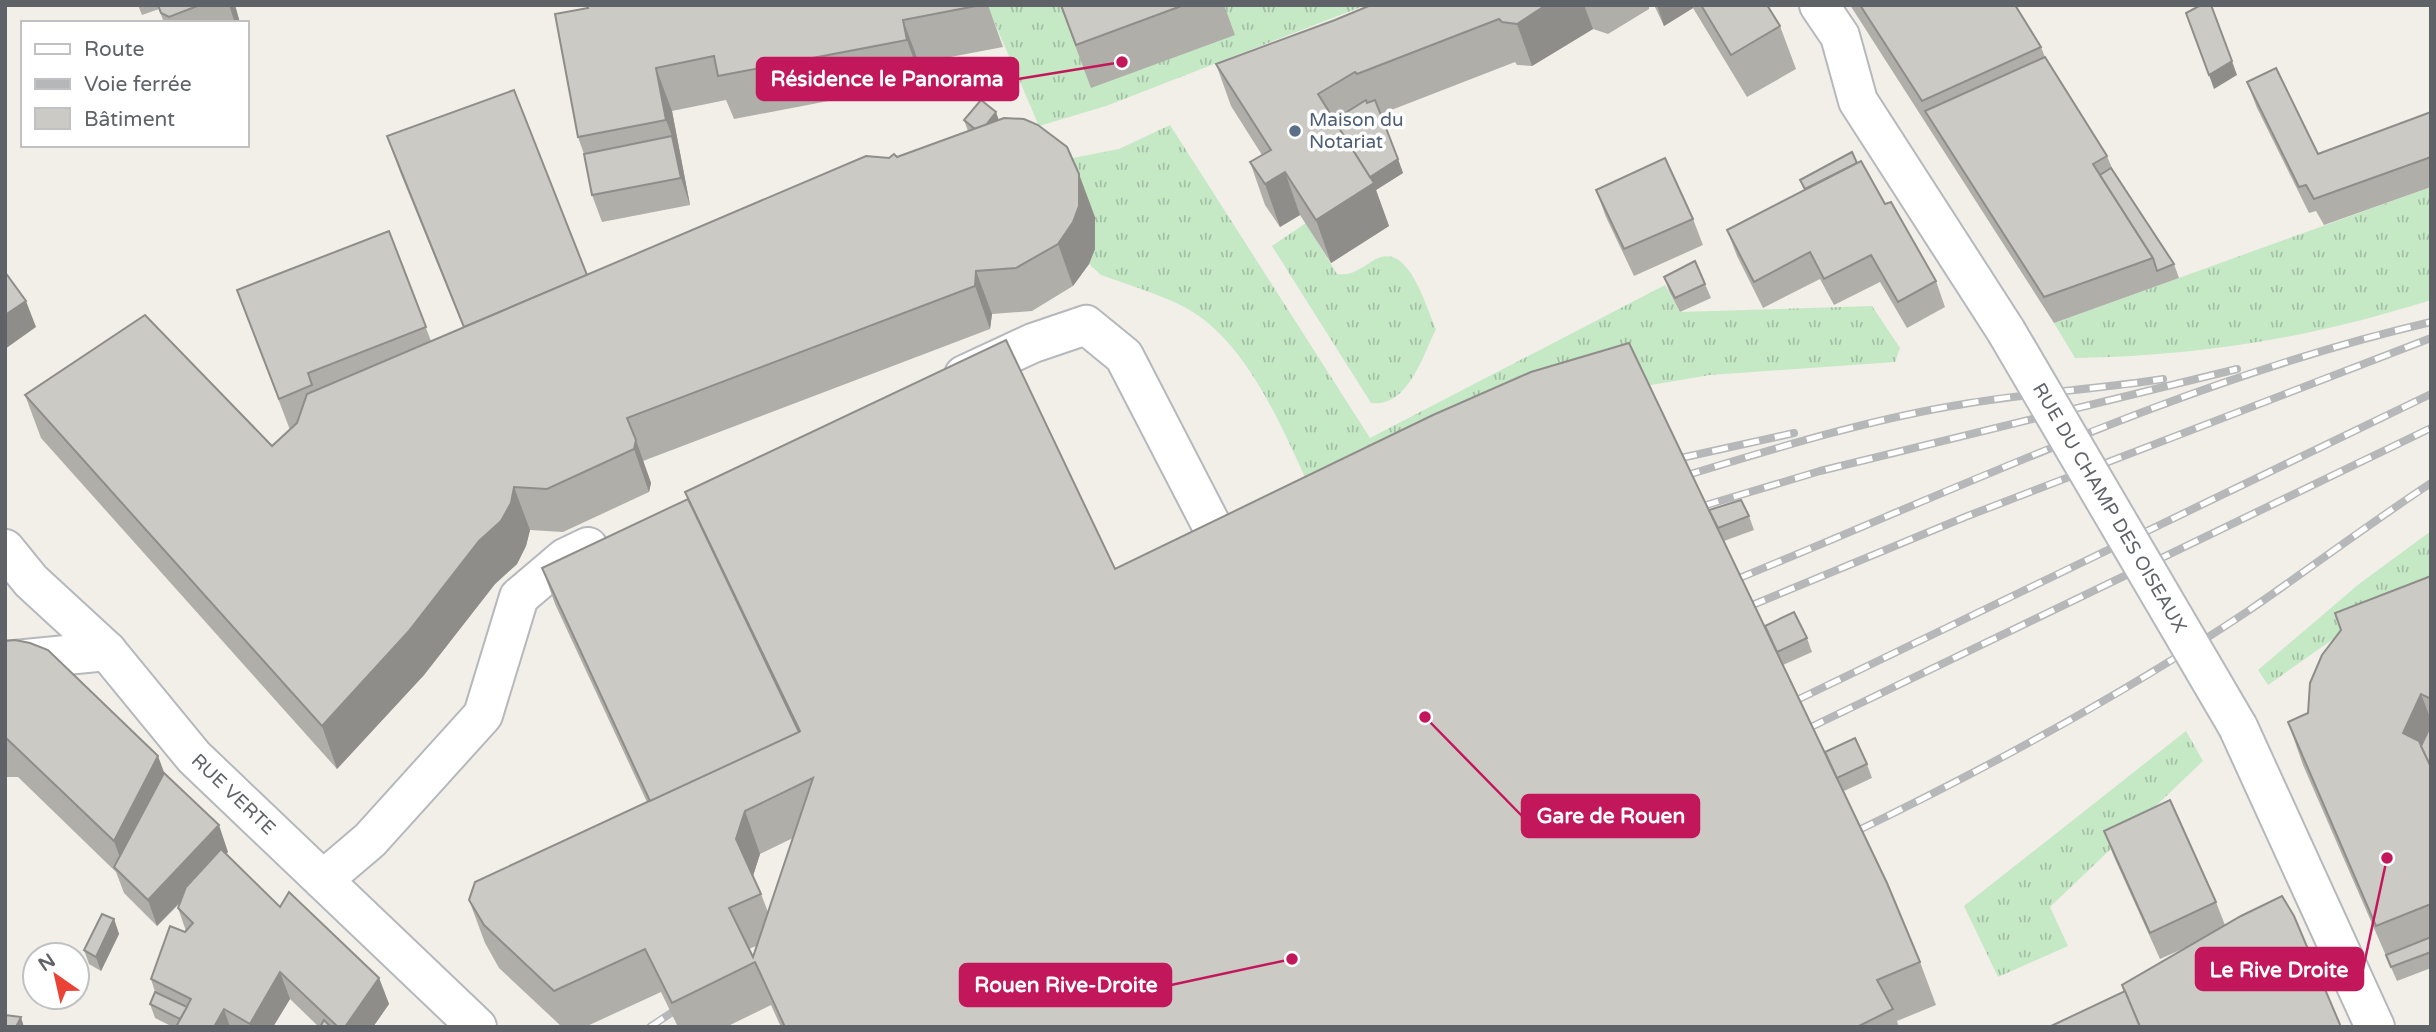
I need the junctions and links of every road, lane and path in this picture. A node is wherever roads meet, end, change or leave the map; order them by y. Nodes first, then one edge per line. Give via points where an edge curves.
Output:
1 (1819, 5) edge
2 (934, 389) edge
3 (625, 530) edge
4 (5, 549) edge
5 (1231, 563) edge
6 (107, 651) junction
7 (5, 661) edge
8 (323, 880) junction
9 (477, 1027) edge
10 (2375, 1027) edge

1 - 10 street, RUE DU CHAMP DES OISEAUX, bridge via 1840,36 1858,101 2006,331 2238,727
2 - 5 street via 1086,325 1124,356
3 - 8 street via 565,558 519,597 483,715 370,840
4 - 6 street, RUE VERTE via 31,582
6 - 7 street
6 - 8 street, RUE VERTE via 194,757
8 - 9 street, RUE VERTE

